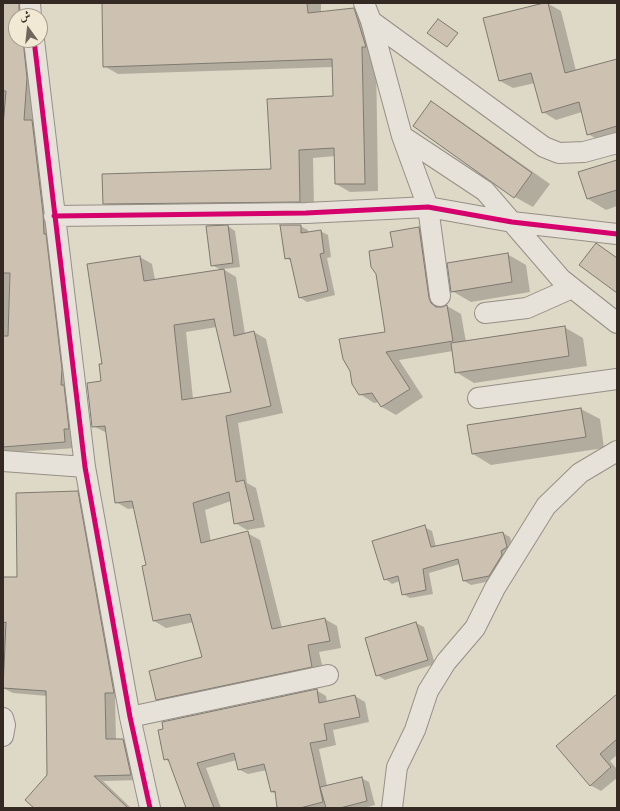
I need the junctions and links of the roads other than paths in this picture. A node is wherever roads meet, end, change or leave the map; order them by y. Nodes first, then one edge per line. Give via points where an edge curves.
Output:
1 (368, 12) edge
2 (35, 48) edge
3 (402, 136) junction
4 (617, 144) edge
5 (428, 207) junction
6 (54, 216) junction
7 (512, 222) junction
8 (617, 234) edge
9 (572, 288) junction
10 (440, 296) dead end
11 (485, 314) dead end
12 (617, 324) edge
13 (617, 379) edge
14 (478, 398) dead end
15 (617, 451) edge
16 (3, 461) edge
17 (85, 467) junction
18 (328, 675) dead end
19 (130, 717) junction
20 (3, 718) edge
21 (3, 736) edge
22 (150, 808) edge
23 (392, 808) edge

1 - 3 street
1 - 4 street via 544,147 559,153 584,152
2 - 6 street
3 - 5 street
3 - 7 street via 485,191
5 - 6 street via 306,213
5 - 7 street
5 - 10 street
6 - 17 street
7 - 8 street
7 - 9 street via 561,279
9 - 11 street via 527,308
9 - 12 street
13 - 14 street
15 - 23 street via 580,473 546,506 495,588 475,628 446,662 428,691 415,730 397,767
16 - 17 street
17 - 19 street
18 - 19 street
19 - 22 street
20 - 21 street

